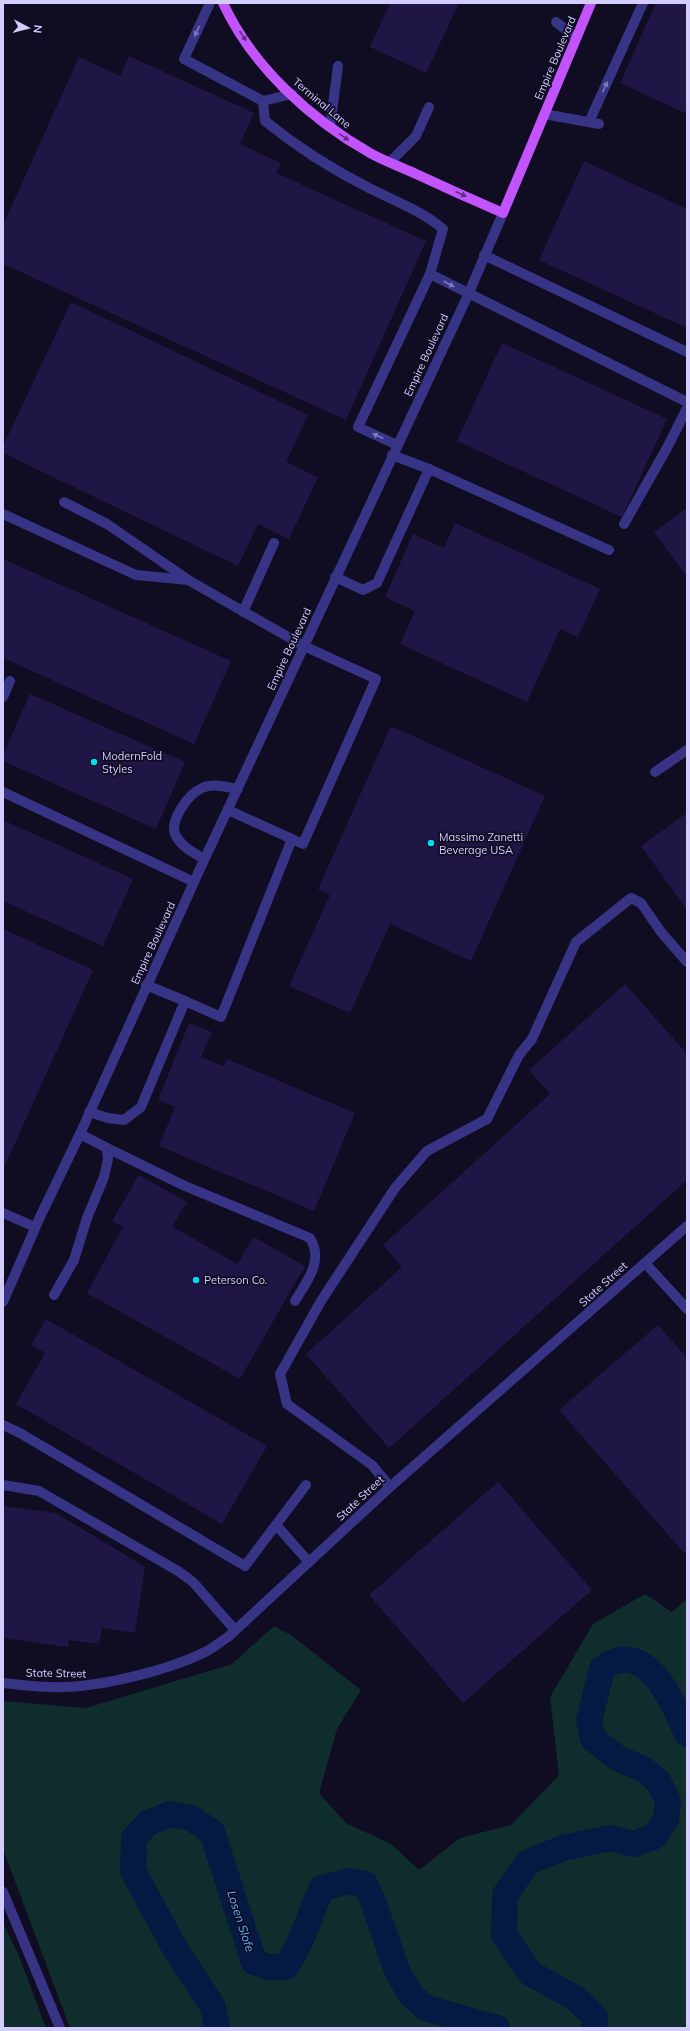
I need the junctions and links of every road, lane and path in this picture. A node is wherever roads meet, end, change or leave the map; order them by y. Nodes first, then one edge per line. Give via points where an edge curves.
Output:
1 (210, 3) edge
2 (223, 3) edge
3 (591, 3) edge
4 (643, 3) edge
5 (556, 22) dead end
6 (576, 38) junction
7 (338, 66) dead end
8 (292, 94) junction
9 (263, 101) junction
10 (430, 107) dead end
11 (544, 114) junction
12 (330, 127) junction
13 (390, 162) junction
14 (503, 213) junction
15 (484, 255) junction
16 (430, 274) junction
17 (468, 295) junction
18 (687, 352) edge
19 (687, 402) edge
20 (687, 408) edge
21 (397, 445) junction
22 (392, 455) junction
23 (429, 469) junction
24 (64, 502) dead end
25 (3, 514) edge
26 (624, 524) dead end
27 (274, 543) dead end
28 (609, 550) dead end
29 (335, 577) junction
30 (190, 580) junction
31 (243, 612) junction
32 (304, 646) junction
33 (10, 681) dead end
34 (3, 697) edge
35 (687, 750) edge
36 (655, 772) dead end
37 (238, 789) junction
38 (3, 792) edge
39 (228, 810) junction
40 (292, 839) junction
41 (204, 859) junction
42 (194, 882) junction
43 (687, 962) edge
44 (146, 985) junction
45 (185, 1001) junction
46 (89, 1112) junction
47 (80, 1134) junction
48 (107, 1148) junction
49 (3, 1213) edge
50 (687, 1226) edge
51 (35, 1227) junction
52 (645, 1262) junction
53 (54, 1295) dead end
54 (295, 1301) dead end
55 (3, 1302) edge
56 (687, 1309) edge
57 (3, 1425) edge
58 (3, 1485) edge
59 (306, 1485) dead end
60 (390, 1487) junction
61 (276, 1525) junction
62 (309, 1562) junction
63 (235, 1630) junction
64 (3, 1683) edge
65 (3, 1892) edge
66 (60, 2028) edge

1 -> 9 street via 184,59
2 -> 8 main road, Terminal Lane via 262,63
3 - 6 main road, Empire Boulevard
11 -> 4 street via 594,123
5 - 6 street
6 - 11 main road, Empire Boulevard
7 - 12 street
8 - 9 street
8 - 12 main road, Terminal Lane
9 - 16 street via 265,121 294,144 369,188 432,220 443,229
10 - 13 street via 416,136
11 - 14 main road, Empire Boulevard
12 -> 13 main road, Terminal Lane via 372,154
13 -> 14 main road, Terminal Lane
14 - 15 street, Empire Boulevard
15 - 17 street, Empire Boulevard
15 - 18 street
16 -> 17 street
21 -> 16 street via 358,427
17 - 19 street
17 - 21 street, Empire Boulevard
20 - 26 street
21 - 22 street, Empire Boulevard
22 - 23 street
22 - 29 street, Empire Boulevard
23 - 28 street
23 - 29 street via 377,583 363,590
24 - 30 street via 107,524
25 - 30 street via 136,575
27 - 31 street
29 - 32 street, Empire Boulevard
30 - 31 street
31 - 32 street
32 - 37 street, Empire Boulevard
32 - 40 street via 376,678 302,844
33 - 34 street
35 - 36 street
37 - 39 street, Empire Boulevard
37 - 41 street via 215,786 202,788 190,796 176,820 175,834 180,842
38 - 42 street
39 - 40 street
39 - 41 street, Empire Boulevard
40 - 45 street via 221,1017
41 - 42 street, Empire Boulevard
42 - 44 street, Empire Boulevard
43 - 60 street via 661,932 641,903 631,898 576,942 532,1039 519,1055 488,1119 428,1151 395,1188 321,1301 280,1374 287,1404 372,1465
44 - 45 street
44 - 46 street, Empire Boulevard
45 - 46 street via 141,1107 124,1120
46 - 47 street, Empire Boulevard
47 - 48 street
47 - 51 street, Empire Boulevard
48 - 53 street via 108,1159 104,1177 87,1218 74,1260
48 - 54 street via 185,1186 310,1238 316,1251 315,1265
49 - 51 street
50 - 52 street, State Street
51 - 55 street, Empire Boulevard
52 - 56 street
52 - 60 street, State Street
57 - 61 street via 245,1566
58 - 63 street via 39,1491 178,1571 193,1582
59 - 61 street
60 - 62 street, State Street
61 - 62 street
62 - 63 street, State Street
63 - 64 street, State Street via 206,1651 185,1661 118,1680 63,1687
65 - 66 street

